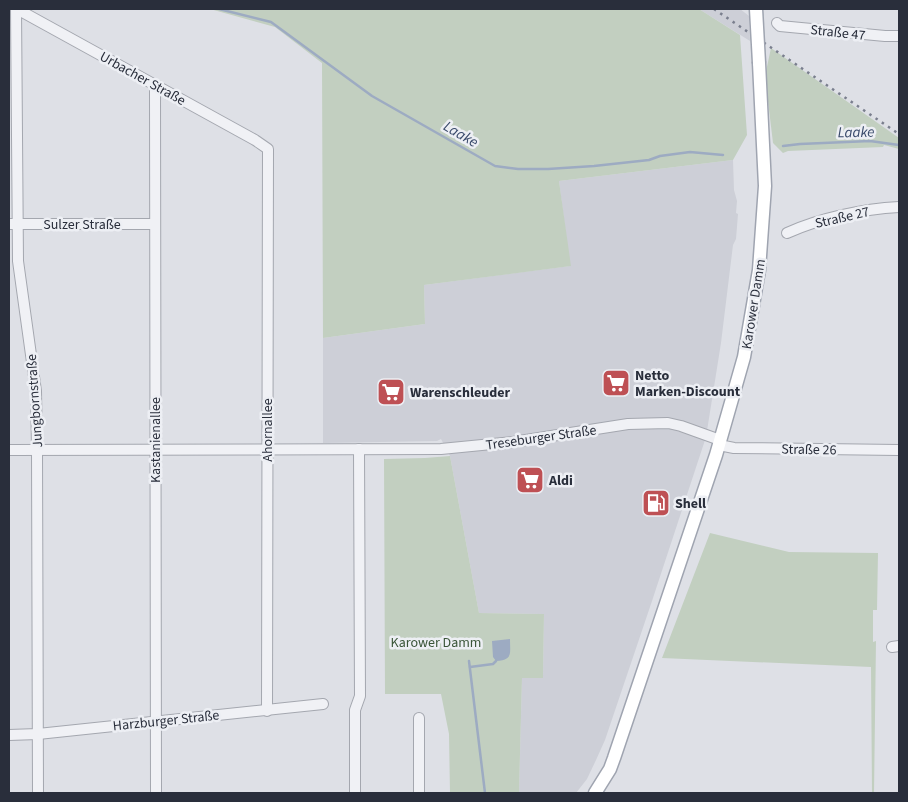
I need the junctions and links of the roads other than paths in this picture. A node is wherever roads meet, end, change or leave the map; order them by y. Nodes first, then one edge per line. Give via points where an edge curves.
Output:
1 (16, 9) edge
2 (756, 9) edge
3 (777, 23) dead end
4 (899, 36) edge
5 (158, 86) junction
6 (268, 149) joint
7 (899, 206) edge
8 (13, 224) edge
9 (155, 224) junction
10 (787, 233) dead end
11 (719, 443) junction
12 (155, 449) junction
13 (359, 449) junction
14 (9, 450) edge
15 (37, 450) junction
16 (268, 450) junction
17 (899, 450) edge
18 (324, 704) dead end
19 (267, 711) junction
20 (419, 718) dead end
21 (156, 721) junction
22 (38, 734) junction
23 (9, 735) edge
24 (38, 793) edge
25 (156, 793) edge
26 (355, 793) edge
27 (419, 793) edge
28 (595, 793) edge

1 - 5 street, Urbacher Straße
1 - 8 street, Jungbornstraße
2 - 11 main road, Karower Damm, bridge via 765,186 760,262 744,357
3 - 4 street, Straße 47 via 780,26
5 - 6 street, Urbacher Straße
5 - 9 street, Kastanienallee via 155,91
6 - 16 street, Ahornallee
7 - 10 street, Straße 27 via 819,221
8 - 9 street, Sulzer Straße
8 - 15 street, Jungbornstraße via 36,392
9 - 12 street, Kastanienallee
11 - 13 street, Treseburger Straße via 668,423 628,424 457,448
11 - 17 street, Straße 26 via 734,448
11 - 28 main road, Karower Damm via 614,758
12 - 15 street, Treseburger Straße
12 - 16 street, Treseburger Straße
12 - 21 street, Kastanienallee
13 - 16 street, Treseburger Straße
13 - 26 street via 360,696 355,710
14 - 15 street, Treseburger Straße
15 - 22 street, Jungbornstraße
16 - 19 street, Ahornallee
18 - 19 street, Harzburger Straße
19 - 21 street, Harzburger Straße
20 - 27 street
21 - 22 street, Harzburger Straße
21 - 25 street, Kastanienallee
22 - 23 street, Harzburger Straße
22 - 24 street, Jungbornstraße

